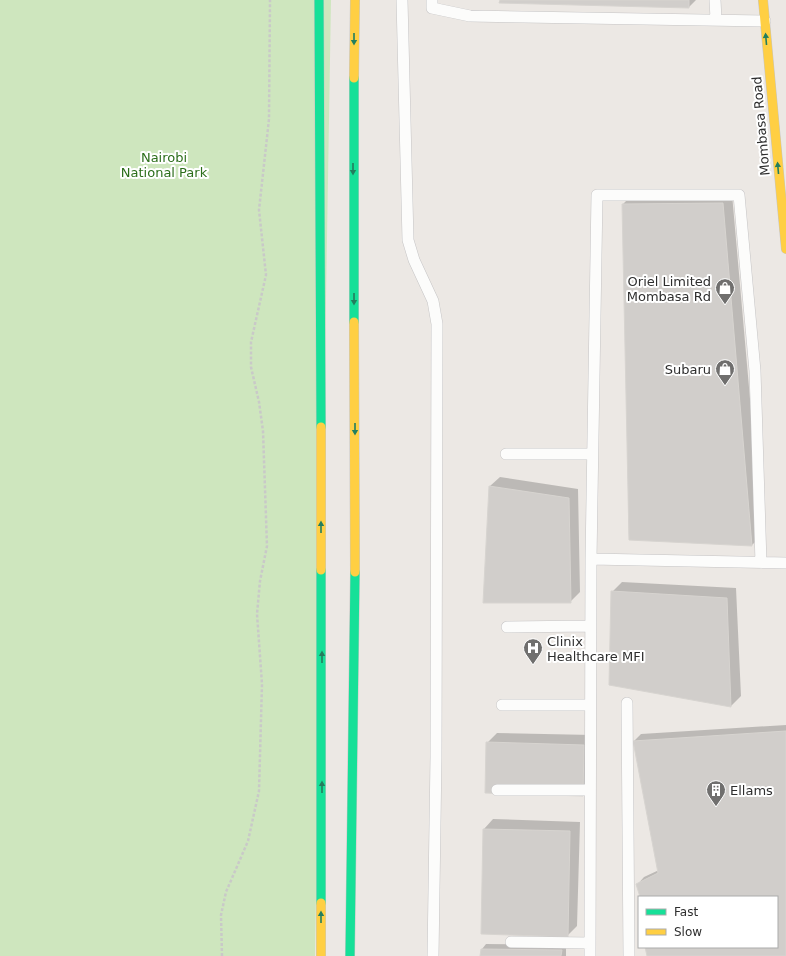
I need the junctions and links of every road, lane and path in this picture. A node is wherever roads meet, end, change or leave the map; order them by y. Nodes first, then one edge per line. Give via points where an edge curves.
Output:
1 (270, 0) edge
2 (319, 0) edge
3 (355, 0) edge
4 (402, 0) edge
5 (432, 0) edge
6 (715, 0) edge
7 (763, 0) edge
8 (716, 19) junction
9 (765, 21) junction
10 (786, 249) edge
11 (506, 454) dead end
12 (592, 454) junction
13 (591, 559) junction
14 (761, 563) junction
15 (786, 563) edge
16 (507, 626) dead end
17 (590, 626) junction
18 (627, 703) dead end
19 (502, 705) dead end
20 (590, 705) junction
21 (497, 790) dead end
22 (590, 790) junction
23 (510, 942) dead end
24 (590, 943) junction
25 (222, 956) edge
26 (321, 956) edge
27 (350, 956) edge
28 (433, 956) edge
29 (590, 956) edge
30 (629, 956) edge

1 - 25 path via 269,119 259,210 266,275 251,342 251,367 263,431 267,546 257,614 262,691 259,791 248,841 226,892 221,915
26 -> 2 main road
3 -> 27 main road via 355,532
4 - 28 lane via 408,240 414,260 433,301 437,324
5 - 8 lane via 432,8 470,16
6 - 8 lane
7 - 9 main road, Mombasa Road
8 - 9 lane
10 -> 9 main road, Mombasa Road
11 - 12 lane
12 - 13 lane
12 - 14 lane via 597,195 739,195 755,371
13 - 14 lane
13 - 17 lane
14 - 15 lane
16 - 17 lane
17 - 20 lane
18 - 30 lane
19 - 20 lane
20 - 22 lane
21 - 22 lane
22 - 24 lane
23 - 24 lane
24 - 29 lane

